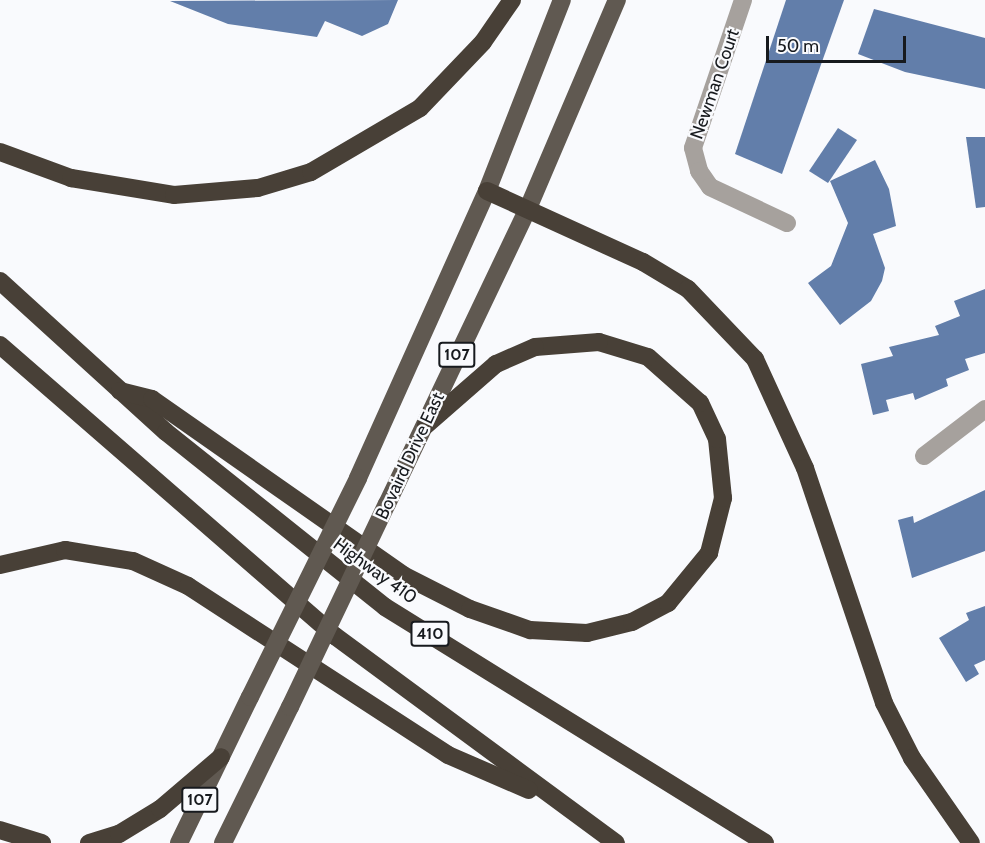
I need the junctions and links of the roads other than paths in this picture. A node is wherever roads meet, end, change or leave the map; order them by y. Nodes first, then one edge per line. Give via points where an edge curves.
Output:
1 (512, 0) edge
2 (562, 0) edge
3 (617, 0) edge
4 (744, 0) edge
5 (0, 152) edge
6 (488, 190) junction
7 (529, 206) junction
8 (787, 223) dead end
9 (0, 281) edge
10 (0, 345) edge
11 (120, 391) junction
12 (985, 409) edge
13 (426, 425) junction
14 (924, 456) dead end
15 (0, 565) edge
16 (221, 757) junction
17 (559, 804) junction
18 (0, 830) edge
19 (42, 843) edge
20 (89, 843) edge
21 (179, 843) edge
22 (223, 843) edge
23 (616, 843) edge
24 (765, 843) edge
25 (971, 843) edge

1 - 5 highway via 483,42 420,108 311,172 258,188 174,195 71,178
2 - 6 main road, Bovaird Drive East
3 - 7 main road, Bovaird Drive East
4 - 8 street, Newman Court via 693,148 699,171 710,187
6 - 7 highway
6 - 16 main road, Bovaird Drive East / 107, bridge via 358,478
7 - 13 main road, Bovaird Drive East / 107
7 - 25 highway via 688,289 755,359 805,468 884,702 912,758
9 - 11 highway, Highway 410 / 410
10 - 17 highway via 335,636
11 - 13 highway via 152,399 403,575 470,609 530,630 587,633 632,622 668,603 709,552 723,498 717,439 700,403 648,357 599,342 535,347 496,364
11 - 24 highway, Highway 410 / 410 via 277,525 385,607
12 - 14 street
13 - 22 main road, Bovaird Drive East / 107, bridge
15 - 17 highway via 65,550 133,561 188,586 448,755
16 - 20 highway via 160,809 119,834
16 - 21 main road, Bovaird Drive East / 107
17 - 23 highway
18 - 19 highway

